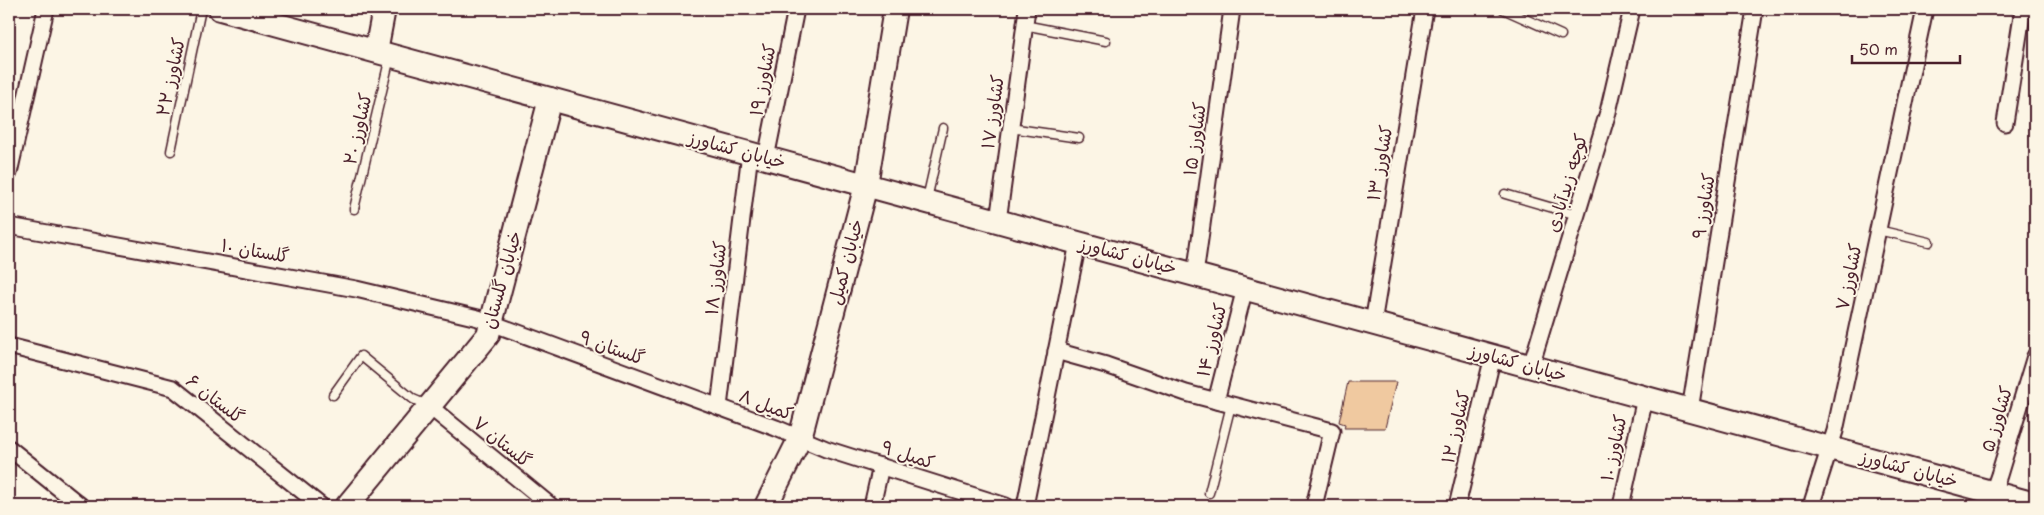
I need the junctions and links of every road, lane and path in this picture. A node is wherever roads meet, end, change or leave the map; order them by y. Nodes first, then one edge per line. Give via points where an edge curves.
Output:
1 (46, 9) edge
2 (201, 9) edge
3 (220, 9) edge
4 (384, 9) edge
5 (796, 9) edge
6 (895, 9) edge
7 (1027, 9) edge
8 (1232, 9) edge
9 (1425, 9) edge
10 (1503, 9) edge
11 (1632, 9) edge
12 (1755, 9) edge
13 (1925, 9) edge
14 (2022, 9) edge
15 (1024, 25) junction
16 (1561, 35) dead end
17 (1106, 41) dead end
18 (383, 53) junction
19 (550, 99) junction
20 (2005, 123) dead end
21 (943, 128) dead end
22 (1010, 128) junction
23 (1078, 138) dead end
24 (171, 151) dead end
25 (758, 156) junction
26 (9, 168) edge
27 (866, 185) junction
28 (1505, 194) dead end
29 (926, 201) junction
30 (354, 209) dead end
31 (1577, 215) junction
32 (998, 221) junction
33 (9, 226) edge
34 (1878, 230) junction
35 (1929, 242) dead end
36 (1078, 243) junction
37 (1195, 275) junction
38 (1245, 288) junction
39 (1373, 323) junction
40 (492, 324) junction
41 (9, 346) edge
42 (1056, 351) junction
43 (1493, 356) junction
44 (2035, 356) edge
45 (1531, 366) junction
46 (333, 395) dead end
47 (1644, 398) junction
48 (1224, 403) junction
49 (429, 406) junction
50 (719, 407) junction
51 (1690, 410) junction
52 (800, 438) junction
53 (9, 448) edge
54 (1829, 448) junction
55 (881, 466) junction
56 (1208, 493) dead end
57 (1990, 499) edge
58 (2035, 504) edge
59 (81, 506) edge
60 (321, 506) edge
61 (347, 506) edge
62 (551, 506) edge
63 (766, 506) edge
64 (872, 506) edge
65 (1006, 506) edge
66 (1025, 506) edge
67 (1314, 506) edge
68 (1457, 506) edge
69 (1621, 506) edge
70 (1811, 506) edge

1 - 26 street
2 - 24 lane, کشاورز ۲۲
3 - 18 street, خیابان کشاورز
4 - 18 street
5 - 25 street, کشاورز ۱۹
6 - 27 street, خیابان کمیل
7 - 15 street, کشاورز ۱۷
8 - 37 street, کشاورز ۱۵
9 - 39 street, کشاورز ۱۳
10 - 16 lane
11 - 31 street, کوچه زیدآبادی via 1608,112
12 - 51 street, کشاورز ۹
13 - 34 street, کشاورز ۷
14 - 20 street
15 - 17 lane
15 - 22 street, کشاورز ۱۷
18 - 19 street, خیابان کشاورز
18 - 30 lane, کشاورز ۲۰
19 - 25 street, خیابان کشاورز
19 - 40 street, خیابان گلستان
21 - 29 lane
22 - 23 lane
22 - 32 street, کشاورز ۱۷
25 - 27 street, خیابان کشاورز
25 - 50 street, کشاورز ۱۸
27 - 29 street, خیابان کشاورز
27 - 52 street, خیابان کمیل
28 - 31 lane
29 - 32 street, خیابان کشاورز
31 - 45 street, کوچه زیدآبادی
32 - 36 street, خیابان کشاورز
33 - 40 street, گلستان ۱۰ via 356,288
34 - 35 lane
34 - 54 street, کشاورز ۷
36 - 37 street, خیابان کشاورز
36 - 42 street
37 - 38 street, خیابان کشاورز
38 - 39 street, خیابان کشاورز
38 - 48 street, کشاورز ۱۴
39 - 43 street, خیابان کشاورز
40 - 49 street, خیابان گلستان via 488,335
40 - 50 street, گلستان ۹
41 - 60 street, گلستان ۶ via 173,388
42 - 48 street
42 - 66 street
43 - 45 street, خیابان کشاورز
43 - 68 street, کشاورز ۱۲
44 - 57 street, کشاورز ۵
45 - 47 street, خیابان کشاورز
46 - 49 lane via 361,356 413,399
47 - 51 street, خیابان کشاورز
47 - 69 street, کشاورز ۱۰
48 - 56 lane
48 - 67 street via 1332,431
49 - 61 street, خیابان گلستان
49 - 62 street, گلستان ۷
50 - 52 street, کمیل ۸
51 - 54 street, خیابان کشاورز
52 - 55 street, کمیل ۹
52 - 63 street, خیابان کمیل
53 - 59 street
54 - 57 street, خیابان کشاورز
54 - 70 street, کشاورز ۷
55 - 64 street
55 - 65 street, کمیل ۹
57 - 58 street, خیابان کشاورز

